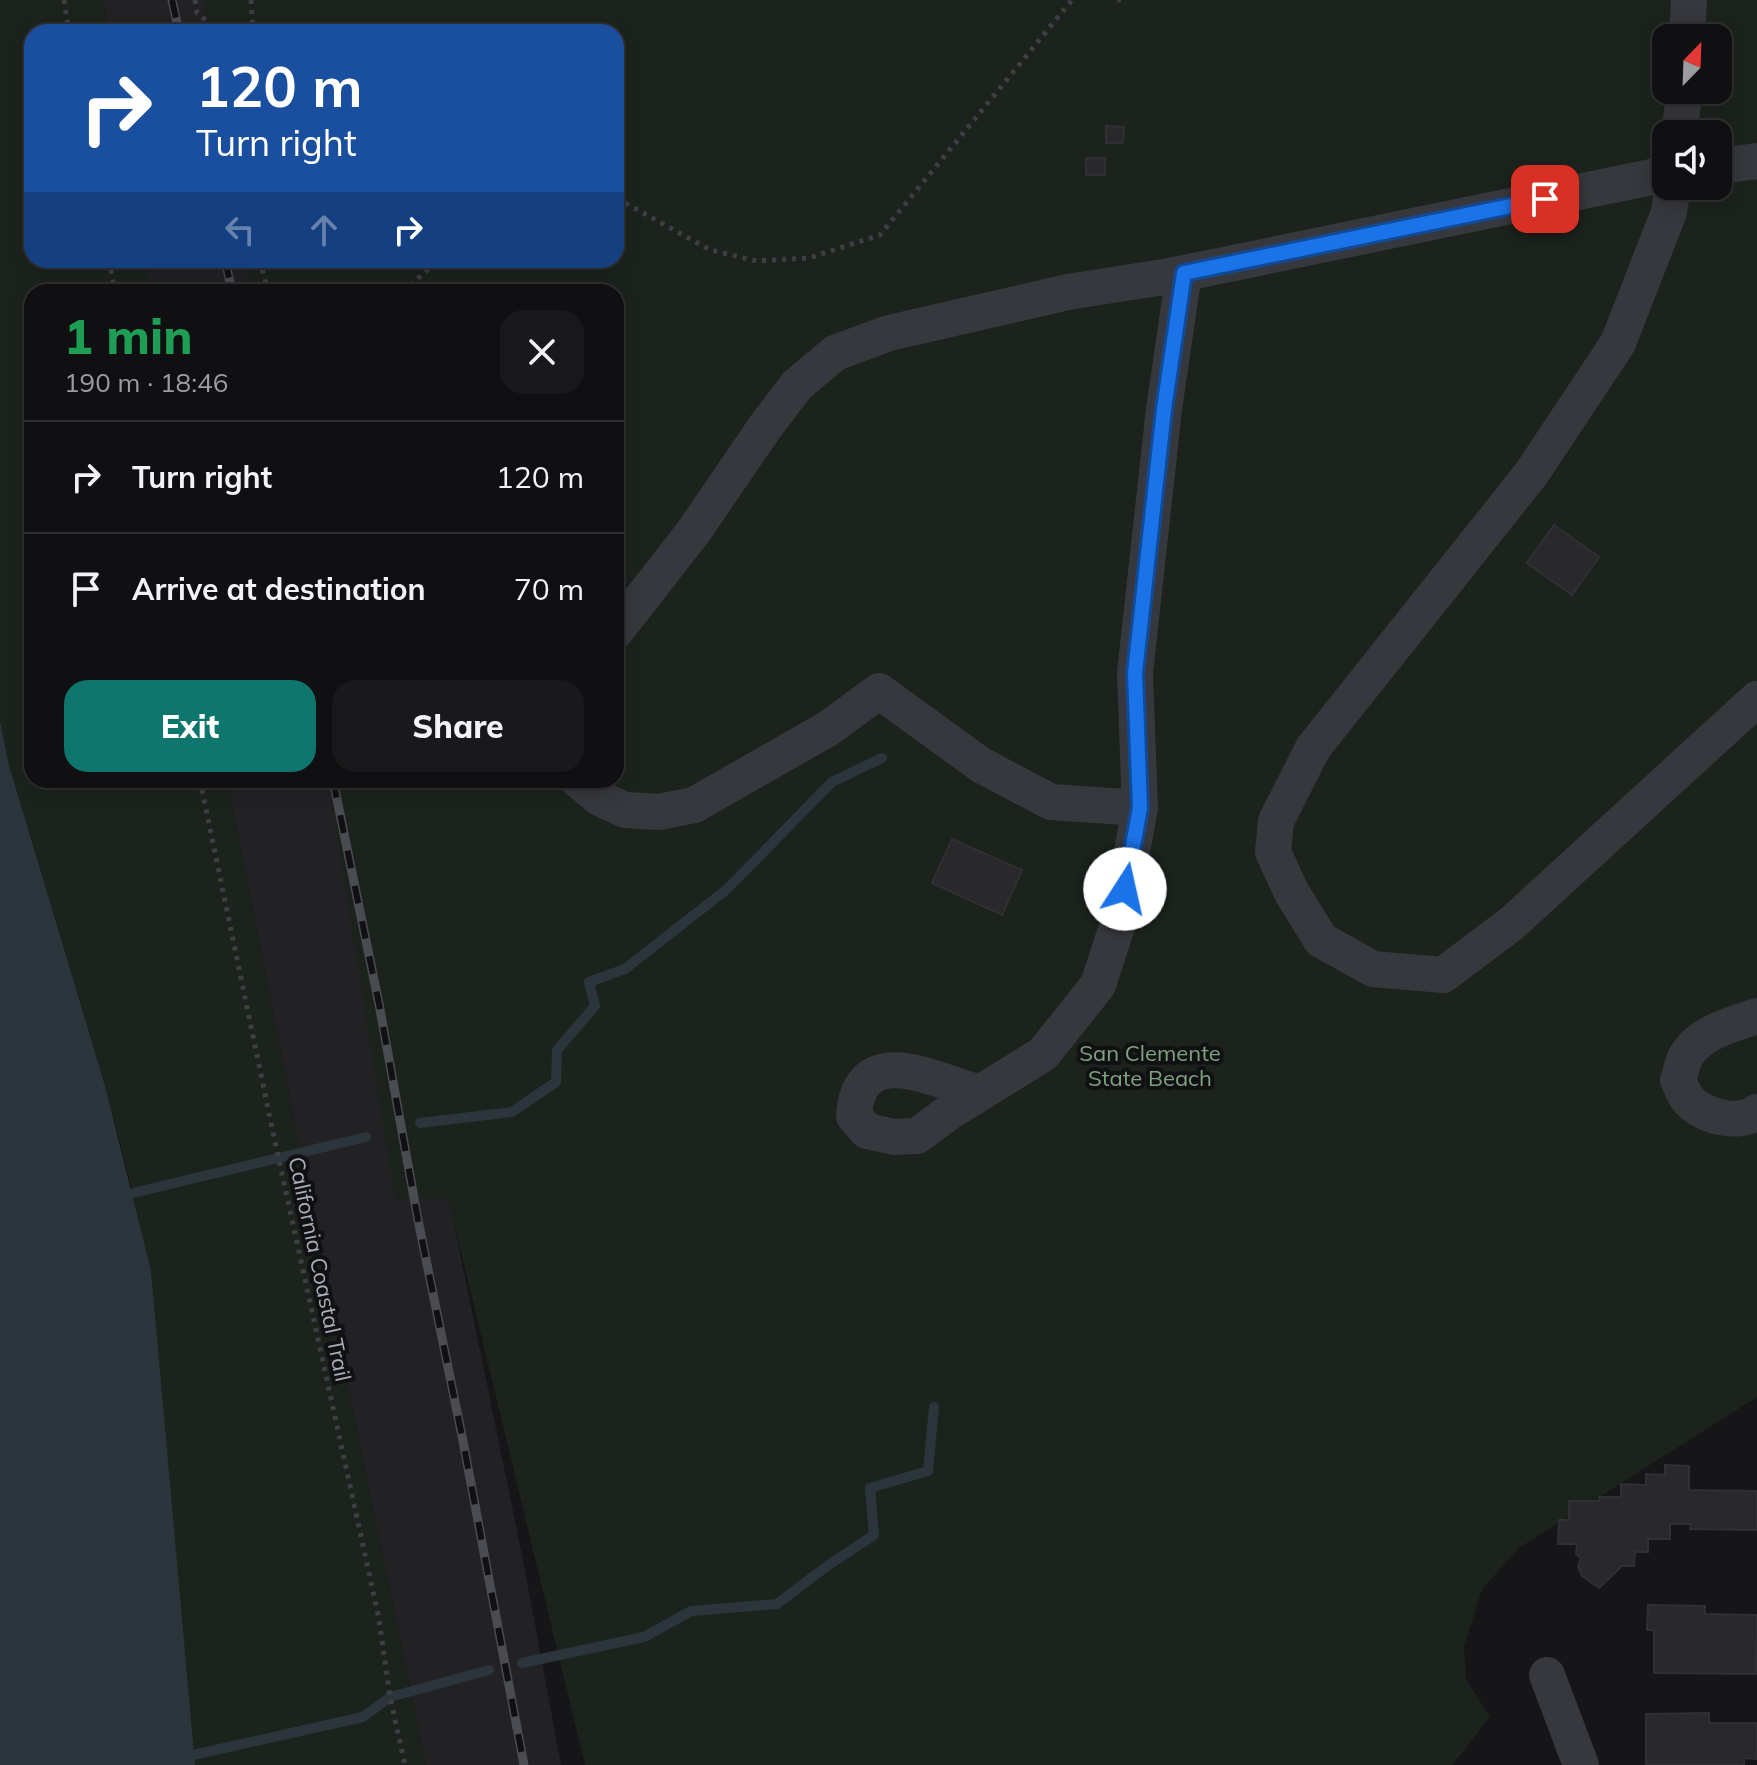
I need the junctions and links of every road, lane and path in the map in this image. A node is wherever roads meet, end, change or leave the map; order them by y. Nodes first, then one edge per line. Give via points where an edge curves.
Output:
1 (64, 0) edge
2 (195, 0) edge
3 (251, 0) edge
4 (1072, 0) edge
5 (1117, 0) edge
6 (1124, 0) edge
7 (1689, 0) edge
8 (68, 24) edge
9 (210, 24) edge
10 (252, 24) edge
11 (1688, 24) edge
12 (1757, 161) edge
13 (1732, 164) edge
14 (1652, 177) edge
15 (1671, 200) edge
16 (624, 203) edge
17 (429, 268) edge
18 (1184, 273) junction
19 (412, 284) edge
20 (624, 621) edge
21 (1757, 699) edge
22 (202, 788) edge
23 (588, 788) edge
24 (1140, 808) junction
25 (1757, 1016) edge
26 (980, 1093) dead end
27 (1757, 1112) edge
28 (1547, 1675) dead end
29 (405, 1765) edge
30 (1581, 1765) edge

1 - 8 path
2 - 9 path via 197,13
3 - 10 path
4 - 16 path via 880,235 809,258 757,261 710,250
5 - 6 path
7 - 11 street
12 - 13 street
14 - 18 street
15 - 21 street via 1618,343 1531,474 1313,748 1276,821 1273,852 1321,940 1373,969 1443,975 1511,924
17 - 19 path
18 - 20 street via 1068,292 889,333 835,353 797,385
18 - 24 street via 1135,673
22 - 29 path, California Coastal Trail via 379,1619
23 - 24 street via 625,810 659,812 694,805 829,728 879,691 981,765 1051,802
24 - 26 street via 1120,917 1098,985 1043,1054
25 - 27 street via 1701,1039 1686,1056 1678,1080 1688,1099 1712,1116 1749,1118
28 - 30 street

